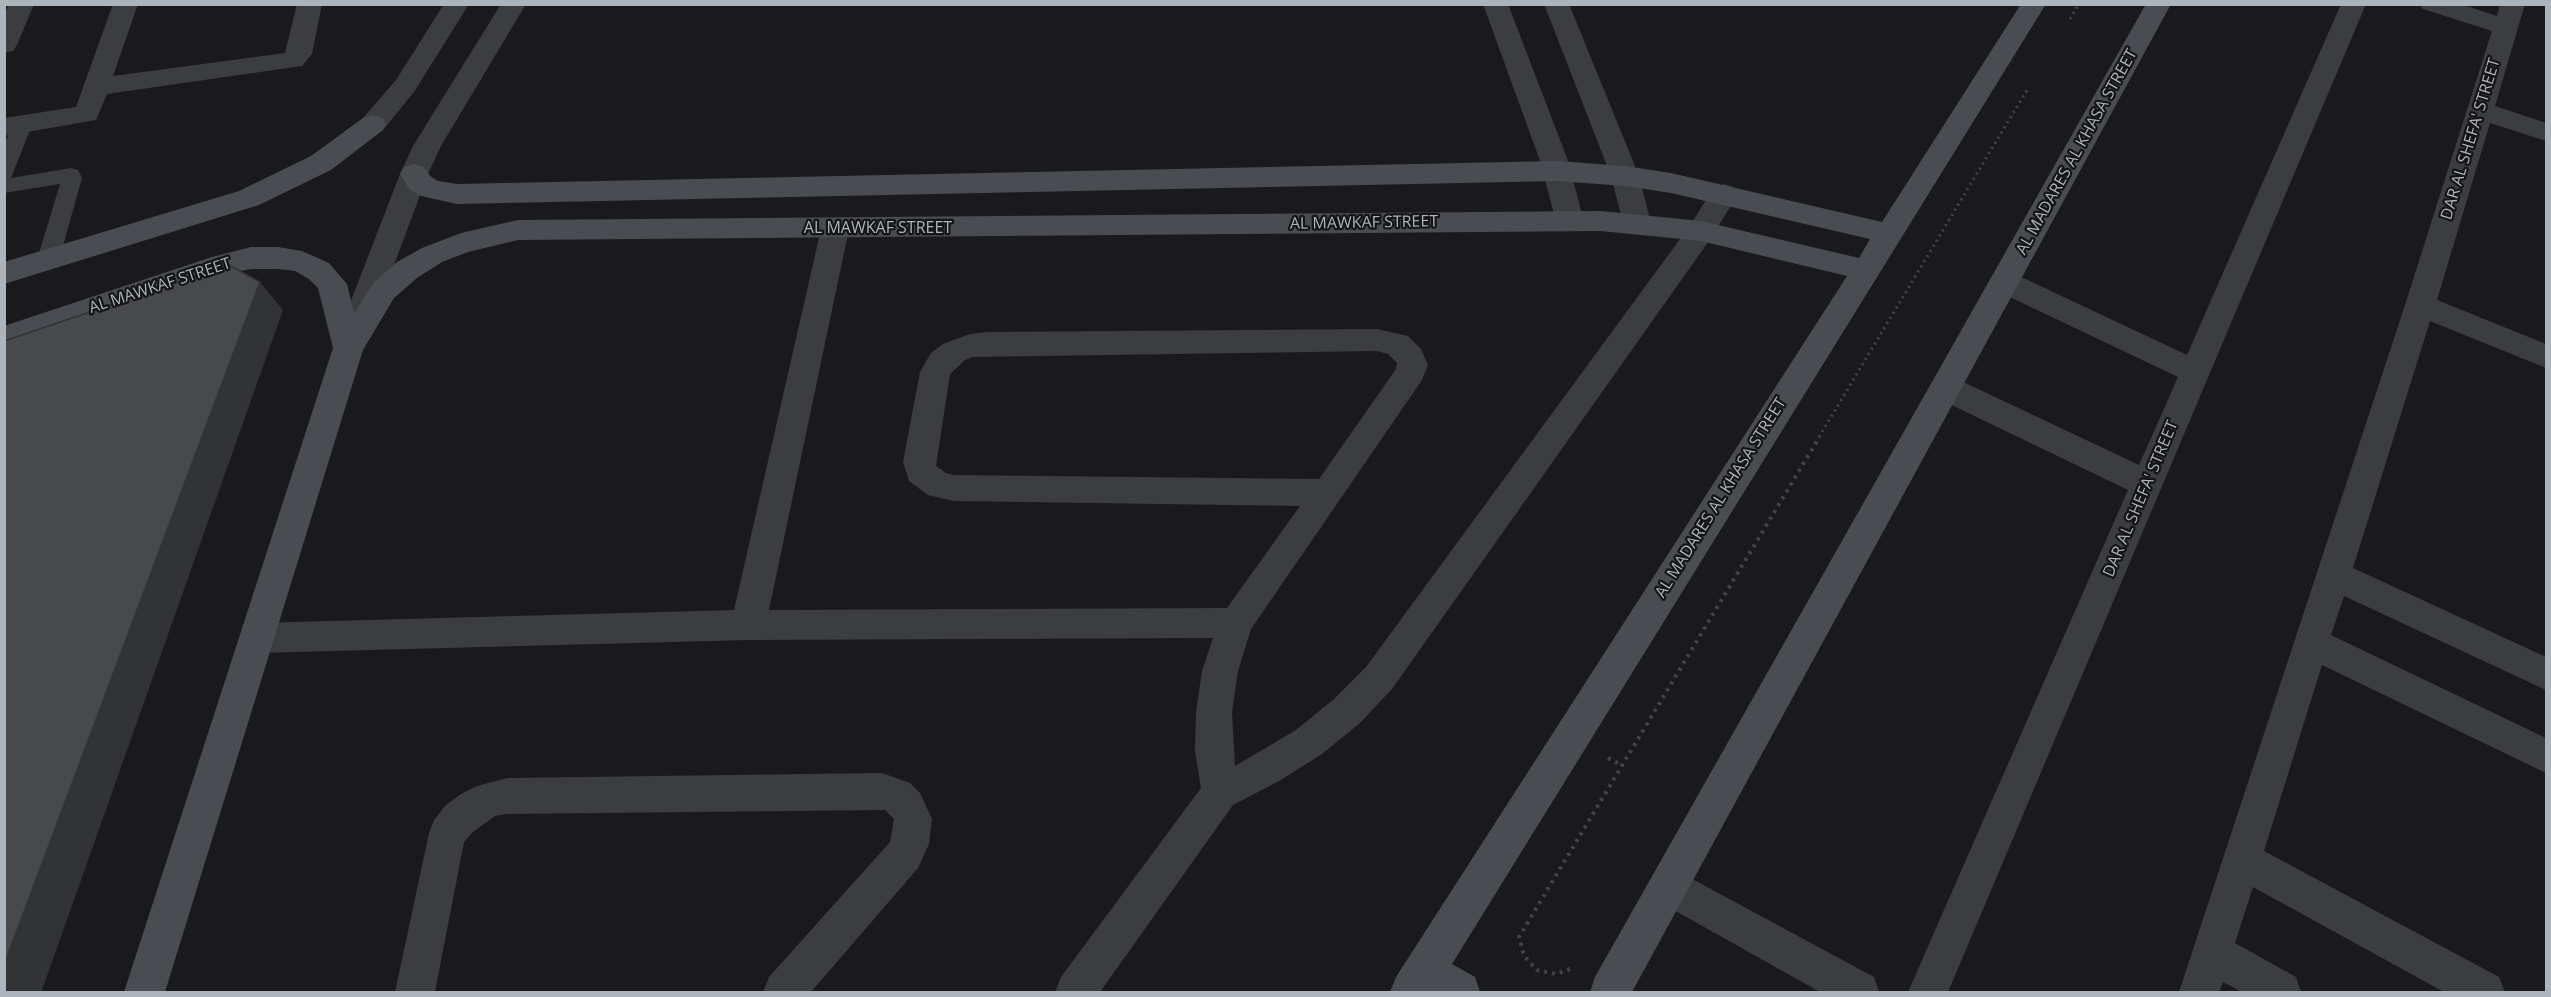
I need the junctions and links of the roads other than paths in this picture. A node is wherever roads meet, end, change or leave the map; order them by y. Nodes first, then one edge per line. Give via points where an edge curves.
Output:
1 (22, 4) edge
2 (126, 4) edge
3 (310, 4) edge
4 (457, 4) edge
5 (514, 4) edge
6 (1495, 4) edge
7 (1556, 4) edge
8 (2034, 4) edge
9 (2159, 4) edge
10 (2354, 4) edge
11 (2432, 4) edge
12 (2509, 16) edge
13 (4, 45) edge
14 (98, 87) junction
15 (2480, 110) junction
16 (13, 126) edge
17 (2547, 132) edge
18 (1557, 171) junction
19 (4, 173) edge
20 (414, 174) junction
21 (1625, 176) junction
22 (4, 186) edge
23 (537, 193) junction
24 (1724, 194) junction
25 (1570, 221) junction
26 (1637, 223) junction
27 (835, 229) junction
28 (518, 230) junction
29 (1701, 231) junction
30 (1890, 234) junction
31 (48, 260) junction
32 (1865, 270) junction
33 (4, 273) edge
34 (2005, 282) junction
35 (2420, 304) junction
36 (4, 338) edge
37 (348, 348) junction
38 (2547, 356) edge
39 (2196, 372) junction
40 (1946, 388) junction
41 (2147, 484) junction
42 (1328, 494) junction
43 (2334, 574) junction
44 (1236, 623) junction
45 (748, 625) junction
46 (257, 638) junction
47 (2312, 643) junction
48 (2547, 674) edge
49 (2547, 756) edge
50 (1220, 792) junction
51 (2242, 860) junction
52 (1670, 886) junction
53 (2212, 953) junction
54 (1418, 981) edge
55 (144, 993) edge
56 (415, 993) edge
57 (784, 993) edge
58 (1076, 993) edge
59 (1460, 993) edge
60 (1610, 993) edge
61 (1858, 993) edge
62 (1928, 993) edge
63 (2199, 993) edge
64 (2280, 993) edge
65 (2484, 993) edge

1 - 13 street
2 - 14 street
3 - 14 street via 299,54 293,60
4 - 31 street via 405,86 373,124 321,163 249,198
5 - 20 street
6 - 18 street
7 - 21 street
8 - 30 street, AL MADARES AL KHASA STREET
9 - 34 street, AL MADARES AL KHASA STREET
10 - 39 street, DAR AL SHEFA' STREET
11 - 12 street
12 - 15 street, DAR AL SHEFA' STREET
14 - 16 street via 87,114
15 - 17 street
15 - 35 street, DAR AL SHEFA' STREET
16 - 19 lane
18 - 21 street
18 - 23 street
18 - 25 street
20 - 23 street via 420,183 443,193
20 - 37 street
21 - 24 street
21 - 26 street
22 - 31 lane via 71,175
23 - 28 street
24 - 29 street
24 - 30 street
25 - 26 street, AL MAWKAF STREET
25 - 27 street, AL MAWKAF STREET
26 - 29 street, AL MAWKAF STREET
27 - 28 street, AL MAWKAF STREET
27 - 45 street
28 - 37 street, AL MAWKAF STREET via 460,243 407,270 384,290
29 - 32 street, AL MAWKAF STREET
29 - 50 street via 1379,678 1309,742
30 - 32 street, AL MADARES AL KHASA STREET
31 - 33 street
32 - 54 street, AL MADARES AL KHASA STREET
34 - 39 street
34 - 40 street, AL MADARES AL KHASA STREET
35 - 38 street
35 - 43 street, DAR AL SHEFA' STREET
36 - 37 street, AL MAWKAF STREET via 222,264 278,258 302,262 332,284
37 - 46 street
39 - 41 street, DAR AL SHEFA' STREET
40 - 41 street
40 - 52 street, AL MADARES AL KHASA STREET
41 - 62 street, DAR AL SHEFA' STREET
42 - 42 street via 1411,372 1410,357 1397,345 1377,340 987,344 954,352 935,372 919,462 921,472 940,486
42 - 44 street
43 - 47 street, DAR AL SHEFA' STREET
43 - 48 street
44 - 45 street
44 - 50 street via 1220,671 1214,711
45 - 46 street
46 - 55 street
47 - 49 street
47 - 51 street, DAR AL SHEFA' STREET
50 - 58 street
51 - 53 street, DAR AL SHEFA' STREET
51 - 65 street
52 - 60 street, AL MADARES AL KHASA STREET
52 - 61 street
53 - 63 street, DAR AL SHEFA' STREET
53 - 64 street
54 - 59 street
56 - 57 street via 448,833 474,807 490,800 519,796 867,791 897,796 913,819 912,838 904,855

